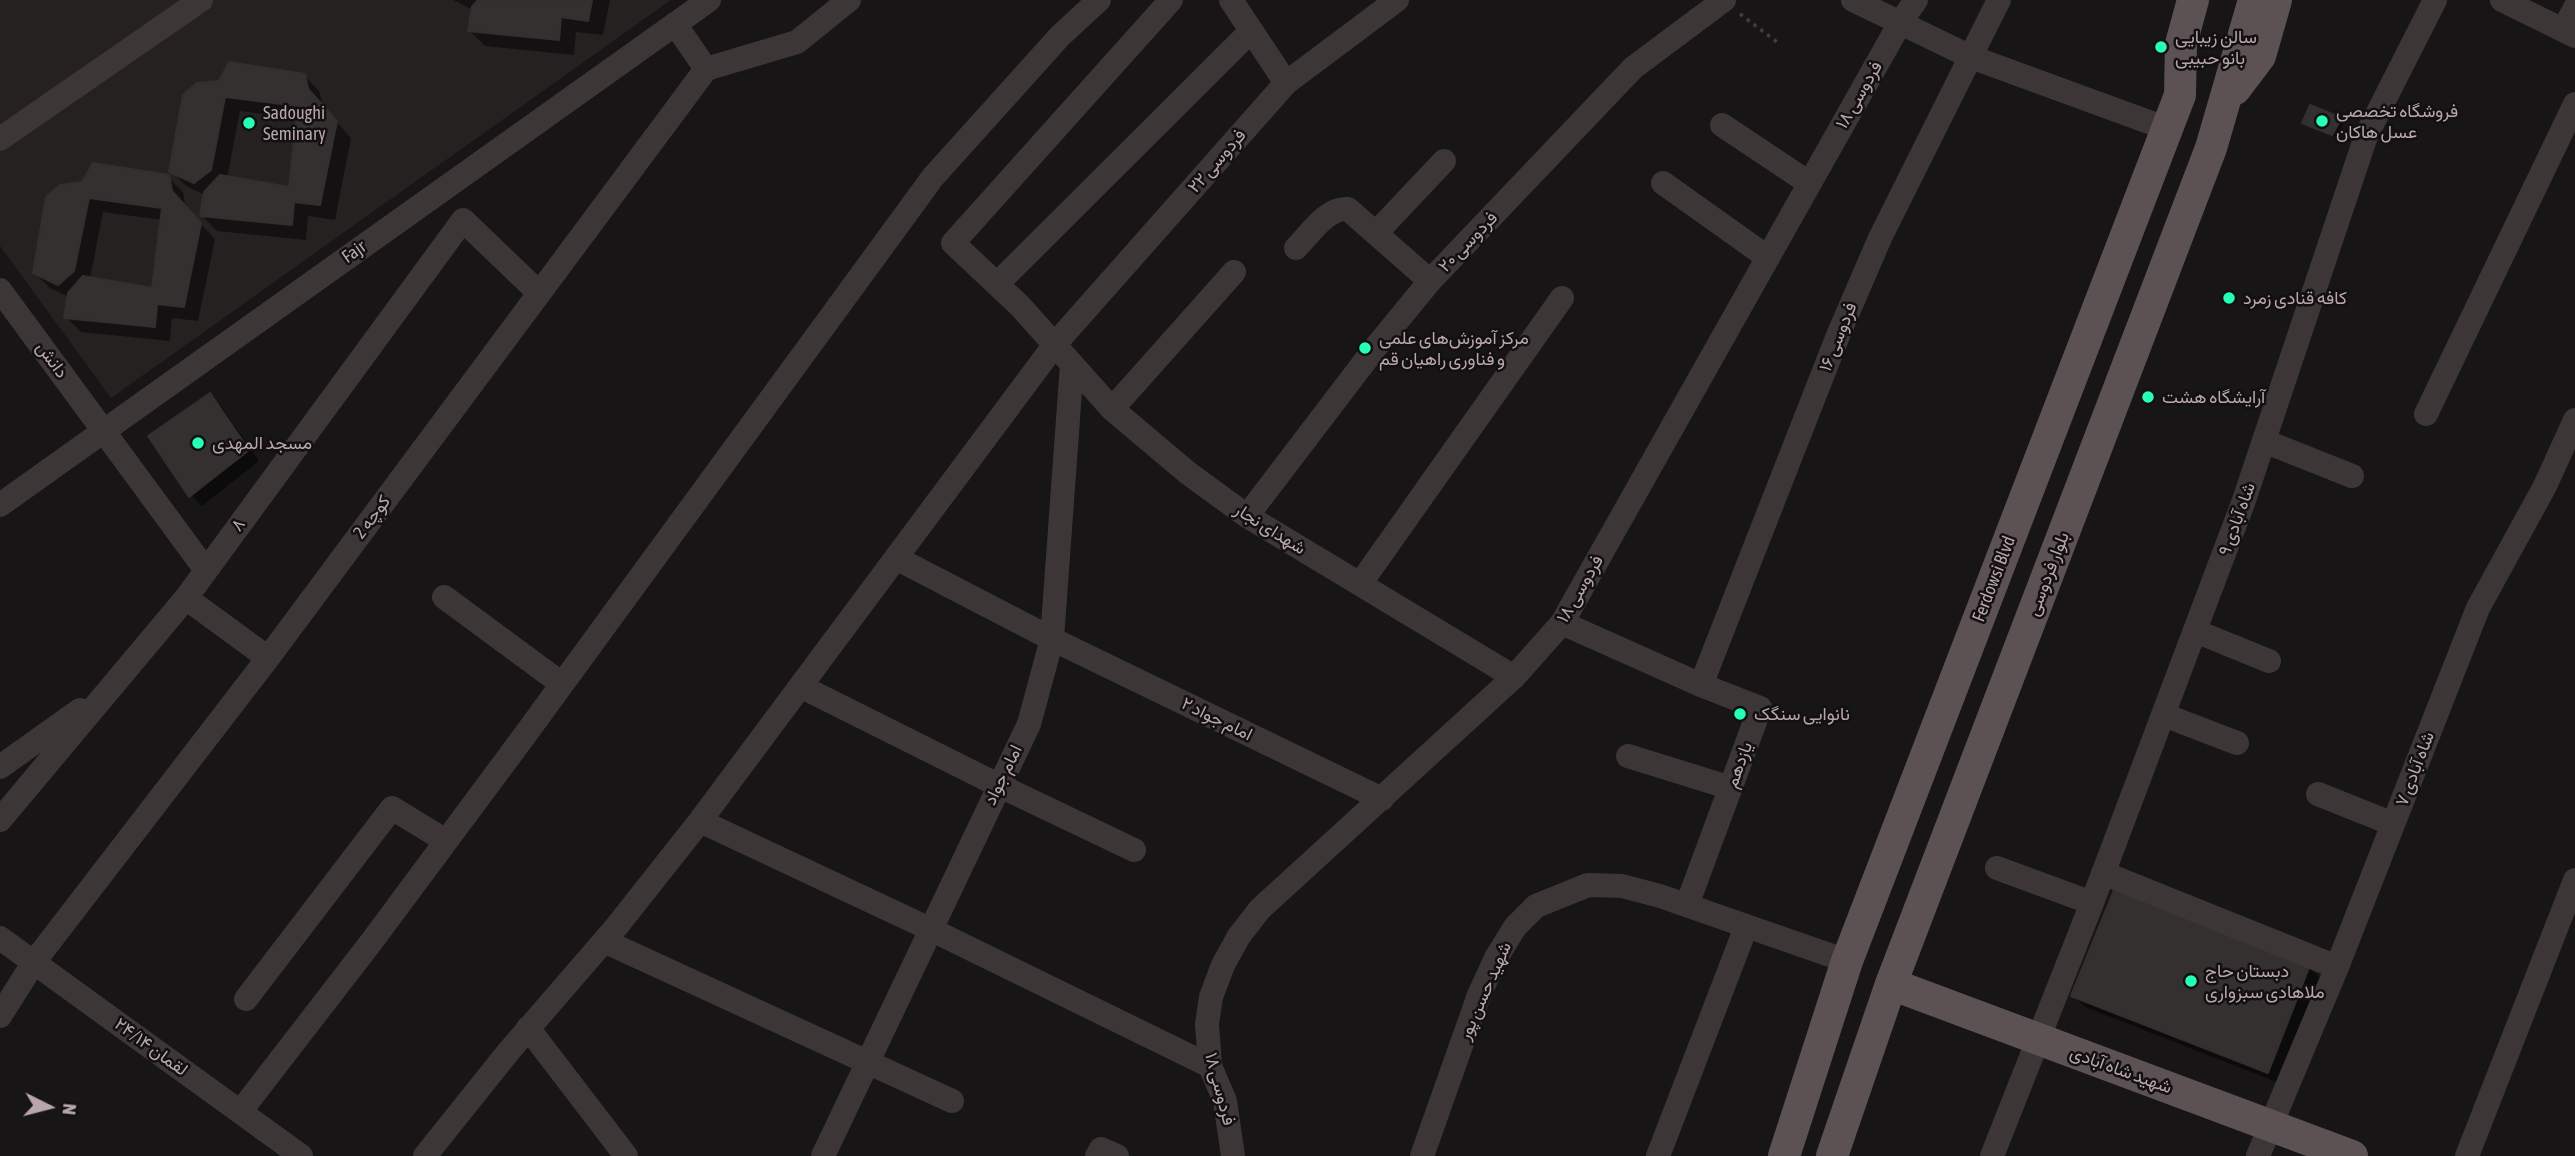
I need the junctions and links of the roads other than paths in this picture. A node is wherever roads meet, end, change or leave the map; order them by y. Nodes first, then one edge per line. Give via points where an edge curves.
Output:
1 (201, 0) edge
2 (709, 0) edge
3 (849, 0) edge
4 (1099, 0) edge
5 (1171, 0) edge
6 (1231, 0) edge
7 (1396, 0) edge
8 (1723, 0) edge
9 (1853, 0) edge
10 (1916, 0) edge
11 (2000, 0) edge
12 (2193, 0) edge
13 (2207, 0) edge
14 (2253, 0) edge
15 (2276, 0) edge
16 (2435, 0) edge
17 (2502, 0) edge
18 (1899, 23) junction
19 (675, 24) junction
20 (2571, 25) edge
21 (1251, 31) junction
22 (1971, 57) junction
23 (706, 69) junction
24 (1286, 83) junction
25 (2180, 95) junction
26 (2223, 104) junction
27 (2575, 104) edge
28 (1722, 125) dead end
29 (2168, 129) junction
30 (0, 139) edge
31 (1444, 161) dead end
32 (1663, 183) dead end
33 (1809, 183) junction
34 (1376, 233) junction
35 (1296, 247) dead end
36 (1767, 257) junction
37 (1234, 272) dead end
38 (1430, 281) junction
39 (997, 284) junction
40 (0, 290) edge
41 (538, 292) junction
42 (1562, 298) dead end
43 (1056, 343) junction
44 (1072, 364) junction
45 (1112, 409) junction
46 (2427, 414) dead end
47 (2575, 420) edge
48 (104, 430) junction
49 (2264, 441) junction
50 (2352, 476) dead end
51 (0, 505) edge
52 (1247, 516) junction
53 (896, 558) junction
54 (205, 569) junction
55 (1360, 584) junction
56 (444, 597) dead end
57 (186, 598) junction
58 (1562, 623) junction
59 (2195, 631) junction
60 (1052, 639) junction
61 (268, 658) junction
62 (2269, 661) dead end
63 (1514, 677) junction
64 (562, 684) junction
65 (1701, 685) junction
66 (802, 687) junction
67 (109, 690) junction
68 (2164, 715) junction
69 (2236, 743) dead end
70 (1628, 756) dead end
71 (0, 767) edge
72 (998, 785) junction
73 (1731, 788) junction
74 (2318, 794) dead end
75 (1382, 799) junction
76 (0, 820) edge
77 (700, 821) junction
78 (2393, 824) junction
79 (446, 841) junction
80 (1134, 850) dead end
81 (1997, 868) dead end
82 (2103, 873) junction
83 (2575, 880) edge
84 (2092, 903) junction
85 (1687, 905) junction
86 (1746, 927) junction
87 (930, 929) junction
88 (0, 938) edge
89 (604, 941) junction
90 (1847, 961) junction
91 (33, 962) junction
92 (2337, 967) junction
93 (1891, 984) junction
94 (246, 999) dead end
95 (0, 1016) edge
96 (528, 1028) junction
97 (2037, 1039) junction
98 (867, 1062) junction
99 (1210, 1066) junction
100 (952, 1101) dead end
101 (240, 1112) junction
102 (2270, 1125) junction
103 (301, 1156) edge
104 (425, 1156) edge
105 (626, 1156) edge
106 (823, 1156) edge
107 (1097, 1156) edge
108 (1117, 1156) edge
109 (1233, 1156) edge
110 (1422, 1156) edge
111 (1658, 1156) edge
112 (1784, 1156) edge
113 (1832, 1156) edge
114 (1992, 1156) edge
115 (2259, 1156) edge
116 (2352, 1156) edge
117 (2467, 1156) edge

1 - 30 street
2 - 19 street, Fajr
3 - 23 street via 797,41
4 - 64 street via 1060,36 933,177
5 - 39 street, شهدای نجار via 953,243
6 - 21 street
7 - 24 street, فردوسی ۲۲
8 - 38 street, فردوسی ۲۰ via 1633,68
9 - 18 street
10 - 18 street, فردوسی ۱۸
11 - 22 street, فردوسی ۱۶
12 - 25 main road, Ferdowsi Blvd via 2181,44
13 - 25 main road
14 - 26 main road
15 - 26 main road, بلوار فردوسی via 2260,56
16 - 49 street, شاه آبادی ۹ via 2367,136
17 - 20 street
18 - 22 street
18 - 33 street, فردوسی ۱۸
19 - 23 street
19 - 48 street, Fajr
21 - 24 street
21 - 39 street
22 - 29 street
22 - 65 street, فردوسی ۱۶ via 1880,238 1839,333
23 - 41 street, کوچه 2
24 - 43 street, فردوسی ۲۲
25 - 29 main road, Ferdowsi Blvd
26 - 93 main road, بلوار فردوسی via 2211,148
27 - 46 street
28 - 33 street
29 - 90 main road, Ferdowsi Blvd
31 - 34 street
32 - 36 street
33 - 36 street, فردوسی ۱۸
34 - 35 street via 1348,209 1339,208
34 - 38 street
36 - 58 street, فردوسی ۱۸
37 - 45 street
38 - 52 street, فردوسی ۲۰
39 - 43 street, شهدای نجار
40 - 48 street, دانش
41 - 54 street, ۸ via 463,220
41 - 61 street, کوچه 2
42 - 55 street
43 - 44 street, شهدای نجار
43 - 53 street, فردوسی ۲۲
44 - 45 street, شهدای نجار
44 - 60 street, امام جواد
45 - 52 street, شهدای نجار
47 - 78 street, شاه آبادی ۷ via 2546,486 2478,608
48 - 51 street, Fajr
48 - 54 street, دانش
49 - 50 street
49 - 59 street, شاه آبادی ۹
52 - 55 street, شهدای نجار
53 - 60 street, امام جواد ۲
53 - 66 street, فردوسی ۲۲
54 - 57 street, ۸
55 - 63 street, شهدای نجار
56 - 64 street
57 - 61 street
57 - 67 street, ۸
58 - 63 street, فردوسی ۱۸
58 - 65 street, یازدهم
59 - 62 street
59 - 68 street, شاه آبادی ۹
60 - 72 street, امام جواد via 1029,724
60 - 75 street, امام جواد ۲
61 - 91 street, کوچه 2
63 - 75 street, فردوسی ۱۸
64 - 79 street
65 - 73 street, یازدهم via 1760,708
66 - 72 street
66 - 77 street, فردوسی ۲۲
67 - 71 street
67 - 76 street, ۸
68 - 69 street
68 - 82 street, شاه آبادی ۹
70 - 73 street
72 - 80 street
72 - 87 street, امام جواد
73 - 85 street, یازدهم
74 - 78 street
75 - 99 street, فردوسی ۱۸ via 1260,909 1239,936 1211,997 1207,1024
77 - 87 street
77 - 89 street, فردوسی ۲۲
78 - 92 street, شاه آبادی ۷
79 - 94 street via 393,808
79 - 101 street
81 - 84 street
82 - 84 street, شاه آبادی ۹
82 - 92 street
83 - 117 street
84 - 97 street, شاه آبادی ۹
85 - 86 street, شهید حسن پور
85 - 110 street, شهید حسن پور via 1622,886 1588,885 1536,906 1515,927 1479,995
86 - 90 street, شهید حسن پور
86 - 111 street
87 - 98 street, امام جواد
87 - 99 street
88 - 91 street, لقمان ۲۴/۱۴
89 - 96 street, فردوسی ۲۲
89 - 98 street
90 - 112 main road, Ferdowsi Blvd
91 - 95 street, کوچه 2
91 - 101 street, لقمان ۲۴/۱۴
92 - 102 street, شاه آبادی ۷
93 - 97 main road, شهید شاه آبادی
93 - 113 main road, بلوار فردوسی
96 - 104 street, فردوسی ۲۲
96 - 105 street
97 - 102 main road, شهید شاه آبادی
97 - 114 street, شاه آبادی ۹
98 - 100 street
98 - 106 street, امام جواد
99 - 109 street, فردوسی ۱۸ via 1225,1101
101 - 103 street, لقمان ۲۴/۱۴
102 - 115 street, شاه آبادی ۷
102 - 116 main road, شهید شاه آبادی
107 - 108 street via 1101,1149

